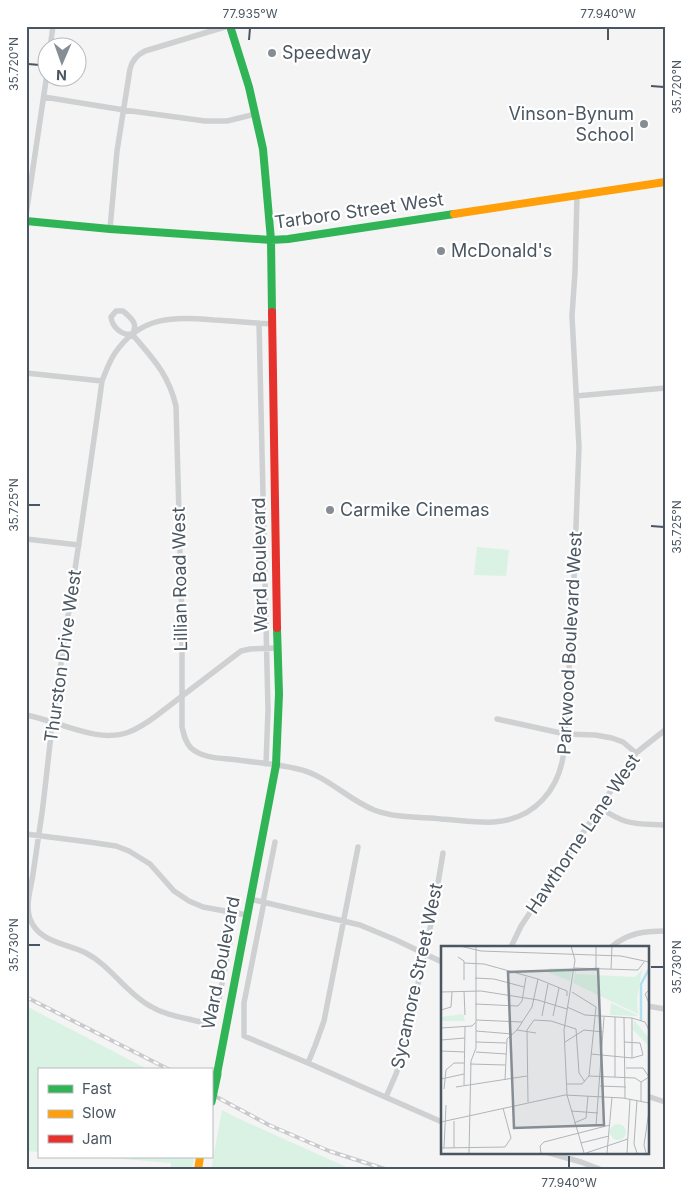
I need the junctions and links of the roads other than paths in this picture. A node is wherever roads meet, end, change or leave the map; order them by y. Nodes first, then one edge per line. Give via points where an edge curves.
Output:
1 (229, 26) edge
2 (45, 88) edge
3 (44, 96) junction
4 (124, 110) junction
5 (256, 114) junction
6 (665, 182) edge
7 (577, 196) junction
8 (26, 215) edge
9 (26, 221) edge
10 (110, 229) junction
11 (271, 240) junction
12 (259, 323) junction
13 (272, 324) junction
14 (132, 334) junction
15 (26, 373) edge
16 (102, 380) junction
17 (665, 388) edge
18 (576, 396) junction
19 (26, 539) edge
20 (78, 545) junction
21 (266, 648) junction
22 (278, 648) junction
23 (182, 696) junction
24 (26, 716) edge
25 (497, 719) dead end
26 (53, 722) junction
27 (665, 730) edge
28 (565, 734) junction
29 (636, 753) junction
30 (266, 764) junction
31 (276, 765) junction
32 (600, 808) junction
33 (665, 825) edge
34 (26, 834) edge
35 (39, 836) junction
36 (275, 842) dead end
37 (358, 847) dead end
38 (443, 853) dead end
39 (250, 899) junction
40 (263, 902) junction
41 (247, 915) junction
42 (344, 921) junction
43 (665, 931) edge
44 (230, 942) dead end
45 (512, 946) edge
46 (613, 946) edge
47 (424, 954) junction
48 (441, 962) edge
49 (225, 967) junction
50 (237, 969) junction
51 (648, 1006) edge
52 (216, 1009) dead end
53 (665, 1010) edge
54 (208, 1024) dead end
55 (308, 1063) junction
56 (648, 1096) edge
57 (212, 1097) edge
58 (386, 1097) junction
59 (665, 1102) edge
60 (441, 1122) edge
61 (558, 1154) edge
62 (602, 1170) edge

1 - 4 street via 137,56 130,69
1 - 5 main road, Ward Boulevard
2 - 3 street
3 - 4 street
3 - 8 street
4 - 5 street via 214,122
4 - 10 street
5 - 11 main road, Ward Boulevard via 265,162
6 - 7 main road, Tarboro Street West
7 - 11 main road, Tarboro Street West
7 - 18 street, Parkwood Boulevard West via 572,316
9 - 10 main road, Tarboro Street West
10 - 11 main road, Tarboro Street West
11 - 13 main road, Ward Boulevard
12 - 13 street, Thurston Drive West
12 - 14 street, Thurston Drive West via 175,318 153,322
12 - 21 street
13 - 22 main road, Ward Boulevard
14 - 14 street via 122,334 112,323 111,317 115,312 123,311 134,321
14 - 16 street, Thurston Drive West via 115,353
14 - 23 street, Lillian Road West via 162,372 176,406
15 - 16 street
16 - 20 street, Thurston Drive West
17 - 18 street
18 - 28 street, Parkwood Boulevard West via 578,493
19 - 20 street
20 - 26 street, Thurston Drive West
21 - 22 street
21 - 23 street via 241,651
21 - 30 street
22 - 31 main road, Ward Boulevard
23 - 26 street via 127,733 92,734
23 - 30 street, Lillian Road West via 184,738 192,750 208,756
24 - 26 street
25 - 28 street
26 - 35 street, Thurston Drive West
27 - 29 street, Hawthorne Lane West
28 - 29 street via 612,738
28 - 31 street, Parkwood Boulevard West via 560,771 549,792 526,813 495,822 399,816 379,811 309,772
29 - 32 street, Hawthorne Lane West
30 - 31 street, Lillian Road West
31 - 39 main road, Ward Boulevard
32 - 33 street via 632,823
32 - 45 street, Hawthorne Lane West via 521,926
34 - 35 street
35 - 41 street via 116,846 150,864 174,891 189,901 203,907
35 - 54 street, Thurston Drive West via 28,905 37,931 97,960 150,1006 170,1015
36 - 40 street
37 - 42 street
38 - 47 street, Sycamore Street West
39 - 40 street
39 - 41 main road, Ward Boulevard
40 - 42 street
40 - 55 street via 244,1002 244,1036
41 - 50 main road, Ward Boulevard
42 - 47 street
42 - 55 street via 324,1021
43 - 46 street via 632,935
44 - 49 street
47 - 48 street
47 - 58 street, Sycamore Street West via 403,1053
49 - 50 street
49 - 52 street
50 - 57 main road, Ward Boulevard, bridge
51 - 53 street
55 - 58 street
56 - 59 street
58 - 60 street
61 - 62 street

